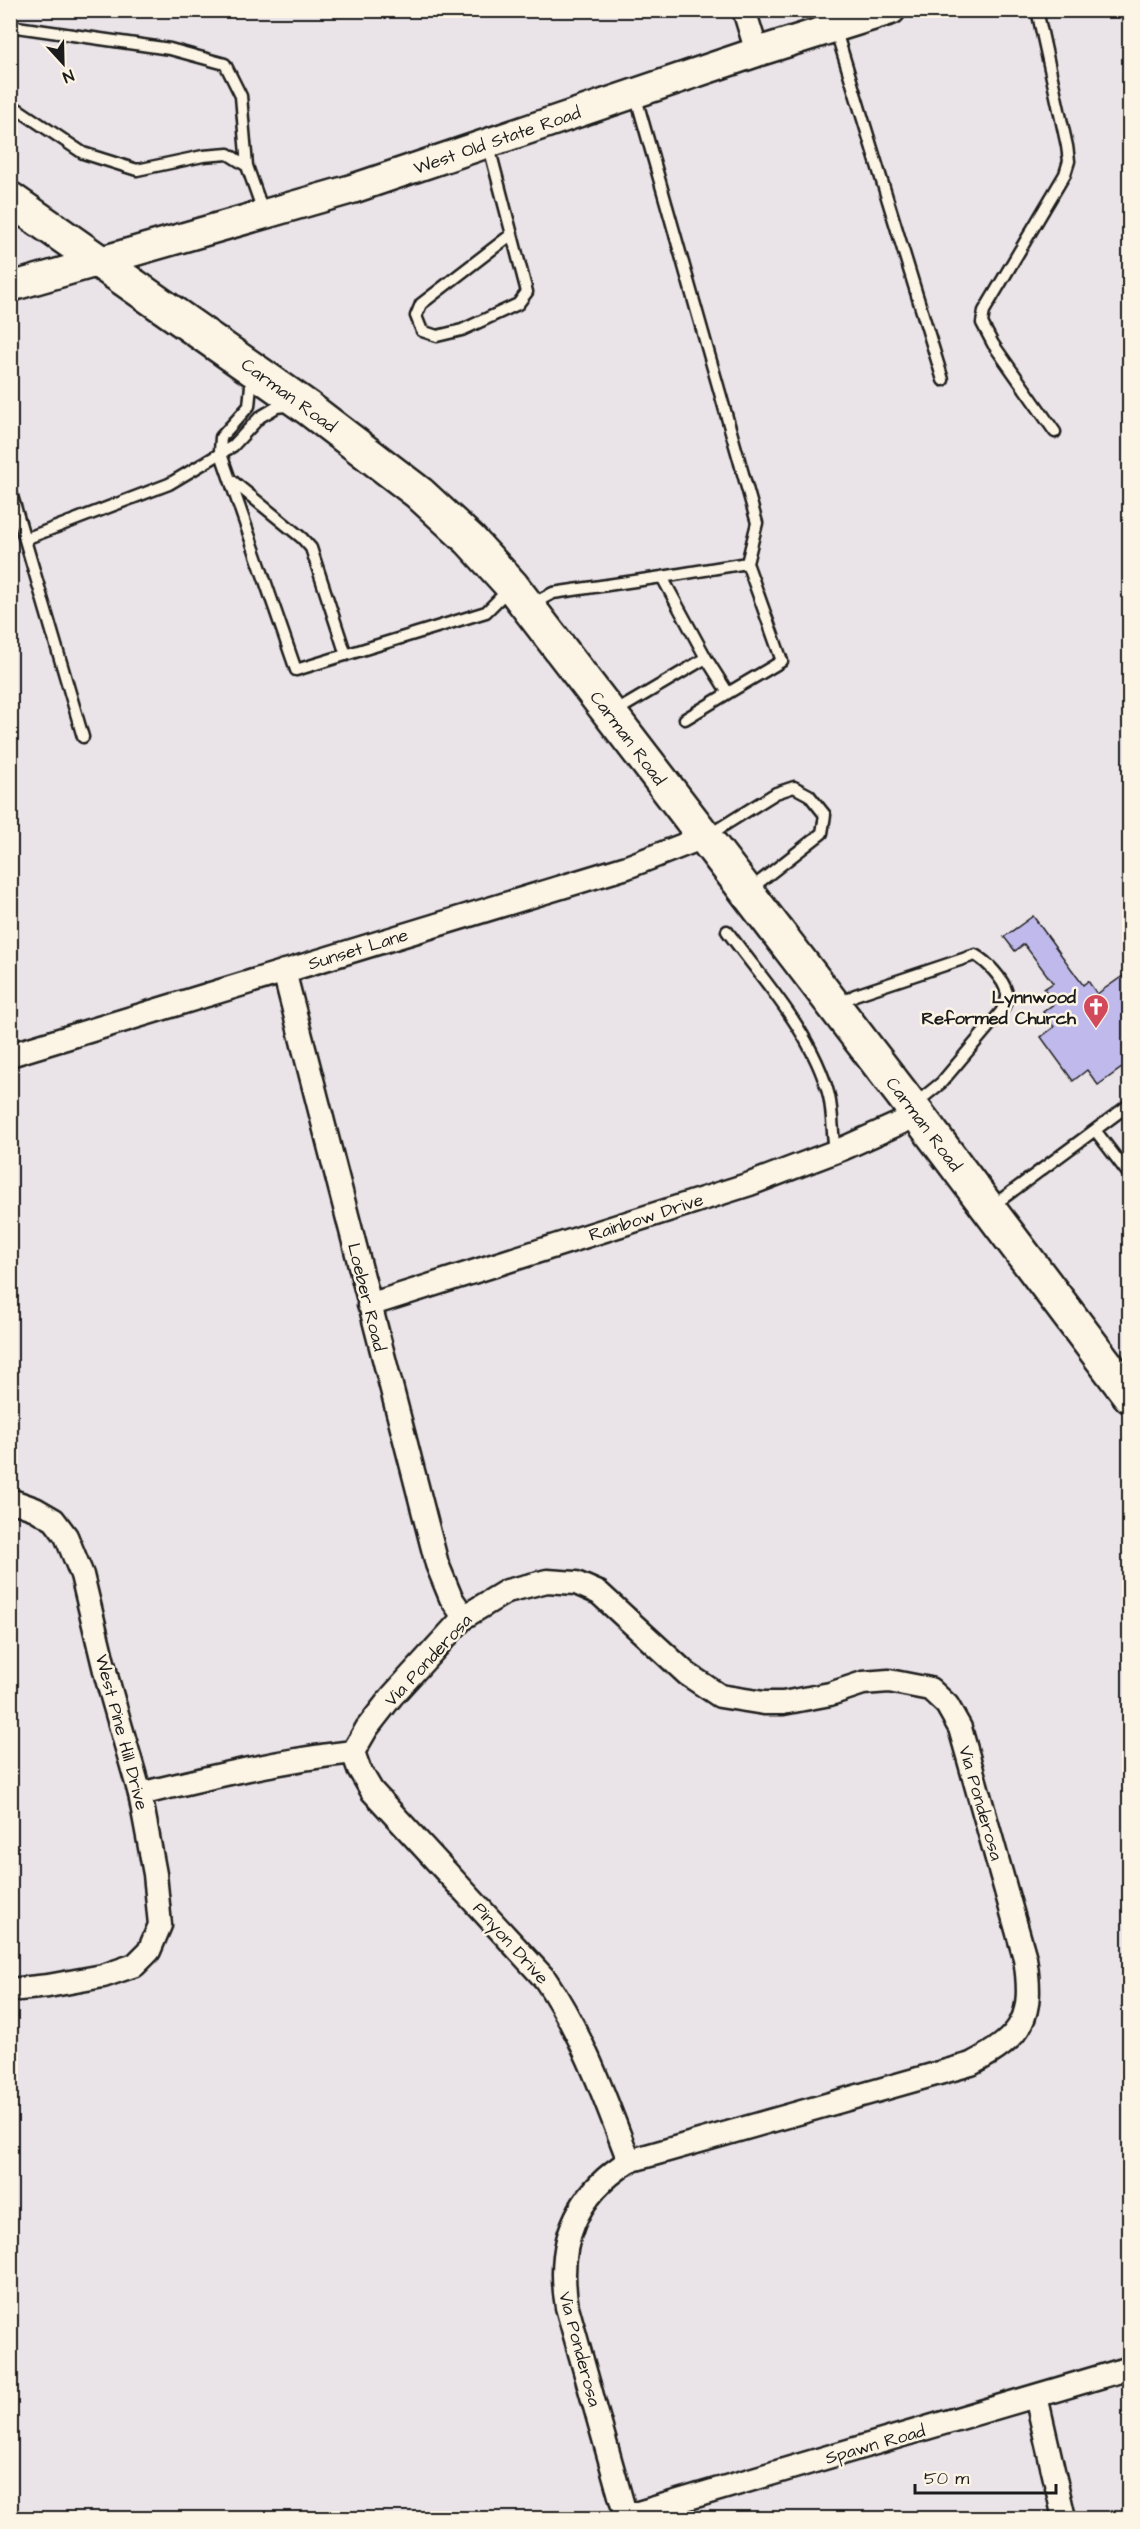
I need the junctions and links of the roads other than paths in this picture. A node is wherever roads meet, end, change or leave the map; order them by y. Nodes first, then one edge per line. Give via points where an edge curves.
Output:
1 (744, 10) edge
2 (891, 10) edge
3 (1037, 10) edge
4 (10, 26) edge
5 (834, 28) junction
6 (757, 52) junction
7 (635, 93) junction
8 (10, 104) edge
9 (488, 143) junction
10 (247, 166) junction
11 (10, 199) edge
12 (264, 215) junction
13 (512, 234) junction
14 (100, 262) junction
15 (10, 287) edge
16 (253, 369) junction
17 (943, 380) dead end
18 (303, 404) junction
19 (1055, 432) dead end
20 (220, 451) junction
21 (230, 479) junction
22 (10, 489) edge
23 (25, 539) junction
24 (747, 562) junction
25 (662, 577) junction
26 (520, 596) junction
27 (346, 655) junction
28 (706, 658) junction
29 (728, 693) junction
30 (611, 715) junction
31 (684, 719) dead end
32 (83, 737) dead end
33 (704, 837) junction
34 (746, 892) junction
35 (727, 931) dead end
36 (284, 971) junction
37 (835, 1008) junction
38 (10, 1055) edge
39 (1130, 1104) edge
40 (914, 1111) junction
41 (1095, 1130) junction
42 (835, 1152) junction
43 (1128, 1170) edge
44 (988, 1209) junction
45 (369, 1305) junction
46 (1130, 1396) edge
47 (10, 1500) edge
48 (464, 1617) junction
49 (353, 1752) junction
50 (140, 1794) junction
51 (10, 1990) edge
52 (629, 2161) junction
53 (1130, 2368) edge
54 (1036, 2396) junction
55 (624, 2518) edge
56 (1064, 2518) edge

1 - 6 street
2 - 5 street, West Old State Road
3 - 19 lane via 1069,160 1065,174 984,311 982,322
4 - 10 lane via 170,48 225,64 242,96
5 - 6 street, West Old State Road
5 - 17 lane
6 - 7 street, West Old State Road
7 - 9 street, West Old State Road
7 - 24 lane via 757,523
8 - 10 lane via 83,153 137,170 228,154
9 - 12 street, West Old State Road
9 - 13 lane
10 - 12 lane
11 - 14 main road, Carman Road
12 - 14 street, West Old State Road
13 - 13 lane via 527,292 518,304 462,330 437,336 422,331 416,316 421,304
14 - 15 street, West Old State Road
14 - 16 main road, Carman Road
16 - 18 main road, Carman Road
16 - 20 lane via 249,406 221,437
18 - 20 lane via 277,407 260,417 233,446
18 - 26 main road, Carman Road via 419,493 470,540
20 - 21 lane
20 - 23 lane via 169,484
21 - 27 lane via 310,548
21 - 27 lane via 296,670
22 - 23 lane
23 - 32 lane
24 - 25 lane
24 - 29 lane via 782,661
25 - 26 lane
25 - 28 lane
26 - 27 lane via 486,612
26 - 30 main road, Carman Road
28 - 29 lane
28 - 30 lane
29 - 31 lane
30 - 33 main road, Carman Road
33 - 34 main road, Carman Road
33 - 34 lane via 794,786 809,795 825,815 822,833
33 - 36 street, Sunset Lane via 627,867
34 - 37 main road, Carman Road
35 - 42 lane via 782,1006 815,1060 829,1096
36 - 38 street, Sunset Lane
36 - 45 street, Loeber Road
37 - 40 main road, Carman Road
37 - 40 lane via 855,995 975,955 987,962 1007,991 1007,1000 1001,1012
39 - 41 lane
40 - 42 street, Rainbow Drive
40 - 44 main road, Carman Road
41 - 43 lane
41 - 44 lane
42 - 45 street, Rainbow Drive via 750,1184
44 - 46 main road, Carman Road
45 - 48 street, Loeber Road via 437,1564
47 - 50 street, West Pine Hill Drive via 54,1520 66,1536 82,1575
48 - 49 street, Via Ponderosa via 392,1696
48 - 52 street, Via Ponderosa via 507,1591 547,1581 576,1583 599,1593 687,1674 720,1696 783,1703 863,1683 889,1681 930,1689 947,1705 960,1728 1025,1958 1028,2009 1017,2029 994,2052 971,2064
49 - 50 street via 265,1764
49 - 52 street, Pinyon Drive via 372,1791 545,1979 564,2006 587,2052
50 - 51 street, West Pine Hill Drive via 160,1925 149,1950 135,1965 118,1972
52 - 55 street, Via Ponderosa via 608,2174 586,2198 570,2229 562,2281
53 - 54 street, Spawn Road
54 - 55 street, Spawn Road
54 - 56 street

